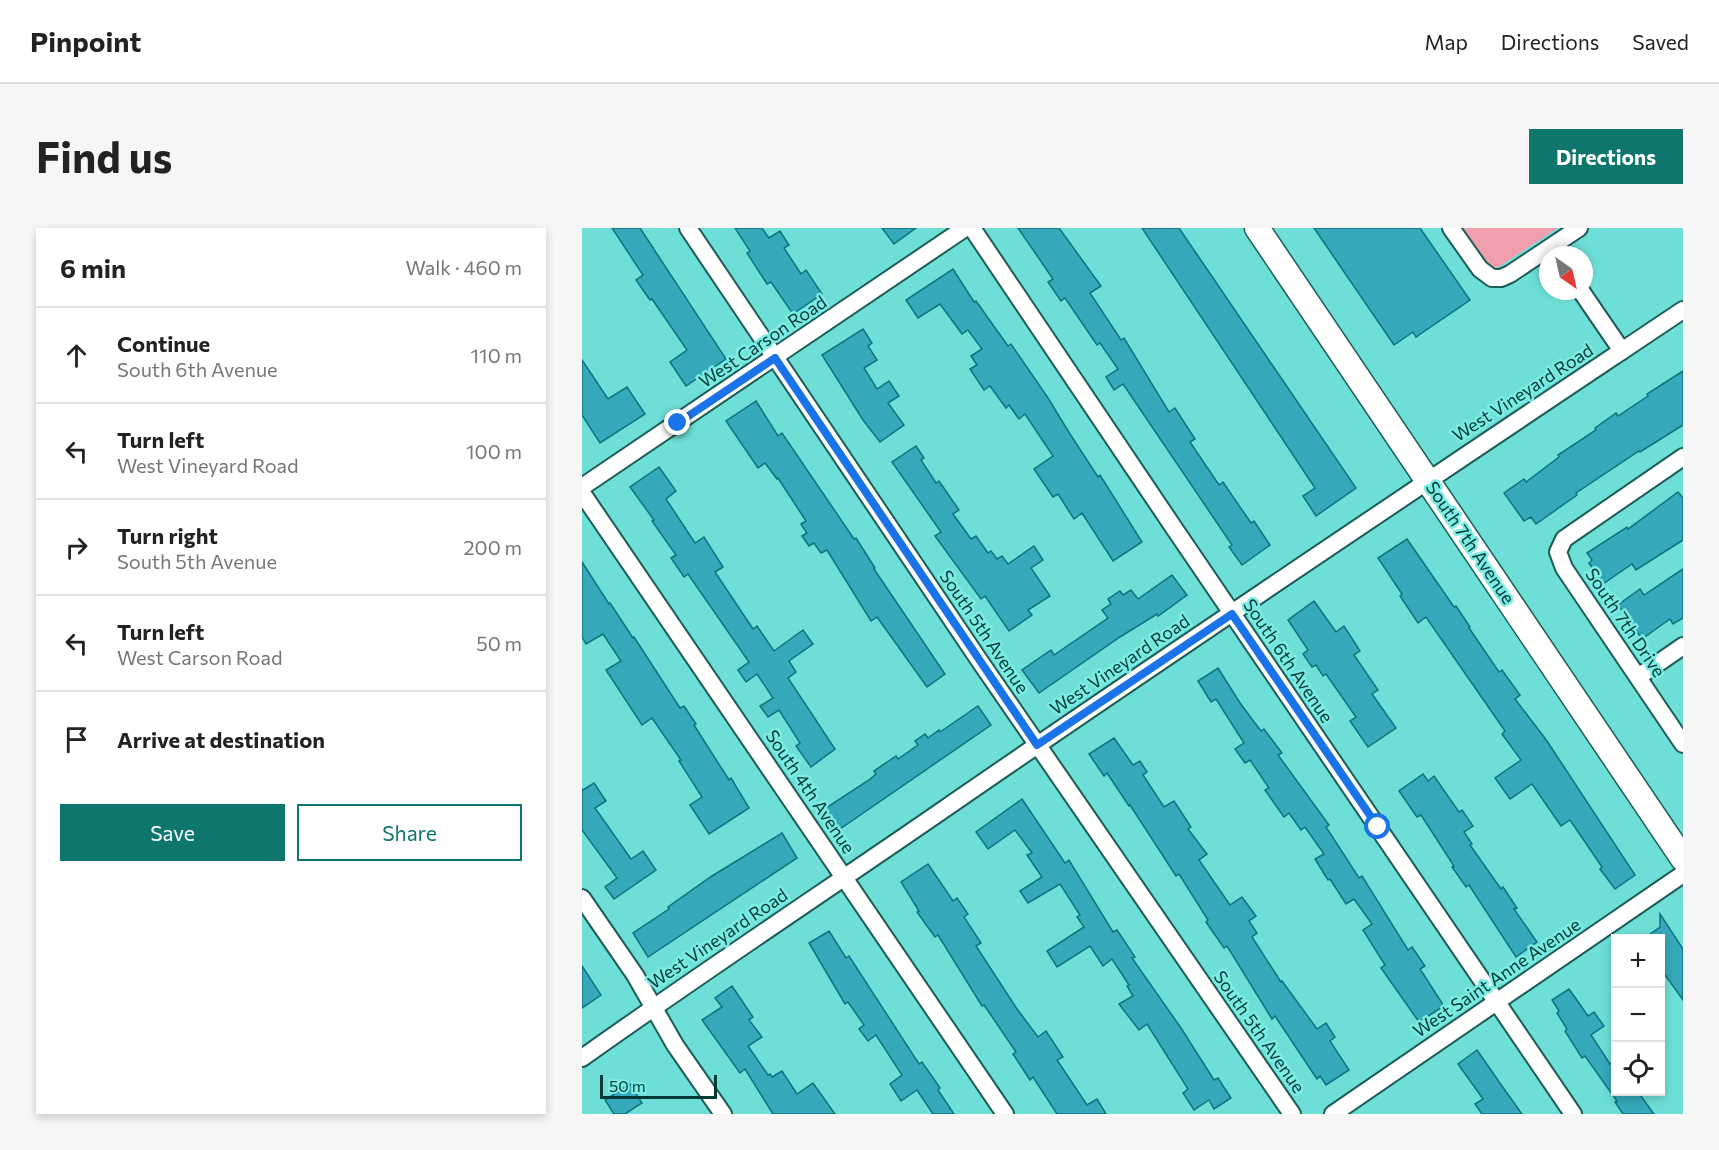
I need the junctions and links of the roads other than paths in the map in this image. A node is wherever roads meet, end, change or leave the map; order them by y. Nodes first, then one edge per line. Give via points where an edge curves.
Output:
1 (688, 228) edge
2 (965, 228) edge
3 (972, 228) edge
4 (1257, 228) edge
5 (1451, 228) edge
6 (1579, 228) edge
7 (1559, 246) edge
8 (1539, 259) edge
9 (1587, 300) edge
10 (1683, 310) edge
11 (1622, 351) junction
12 (775, 358) junction
13 (1683, 457) edge
14 (1428, 480) junction
15 (582, 487) edge
16 (582, 493) edge
17 (1232, 614) junction
18 (1683, 646) edge
19 (1638, 677) junction
20 (1683, 744) edge
21 (1037, 745) junction
22 (1683, 859) edge
23 (1683, 874) edge
24 (844, 877) junction
25 (582, 898) edge
26 (1497, 1002) junction
27 (654, 1007) junction
28 (582, 1058) edge
29 (723, 1114) edge
30 (1005, 1114) edge
31 (1292, 1114) edge
32 (1332, 1114) edge
33 (1573, 1114) edge

1 - 12 street, South 5th Avenue
2 - 12 street, West Carson Road
3 - 17 street, South 6th Avenue
4 - 14 main road, South 7th Avenue
5 - 8 street via 1491,278 1501,278
6 - 7 street
9 - 11 street
10 - 11 street, West Vineyard Road
11 - 14 street, West Vineyard Road
12 - 15 street, West Carson Road
12 - 21 street, South 5th Avenue
13 - 19 street, South 7th Drive via 1564,539 1558,552 1564,568
14 - 17 street, West Vineyard Road
14 - 22 main road, South 7th Avenue
16 - 24 street, South 4th Avenue
17 - 21 street, West Vineyard Road
17 - 26 street, South 6th Avenue
18 - 19 street
19 - 20 street, South 7th Drive
21 - 24 street, West Vineyard Road
21 - 31 street, South 5th Avenue
23 - 26 street, West Saint Anne Avenue
24 - 27 street, West Vineyard Road
24 - 30 street, South 4th Avenue
25 - 27 street
26 - 32 street, West Saint Anne Avenue
26 - 33 street, South 6th Avenue
27 - 28 street, West Vineyard Road
27 - 29 street

